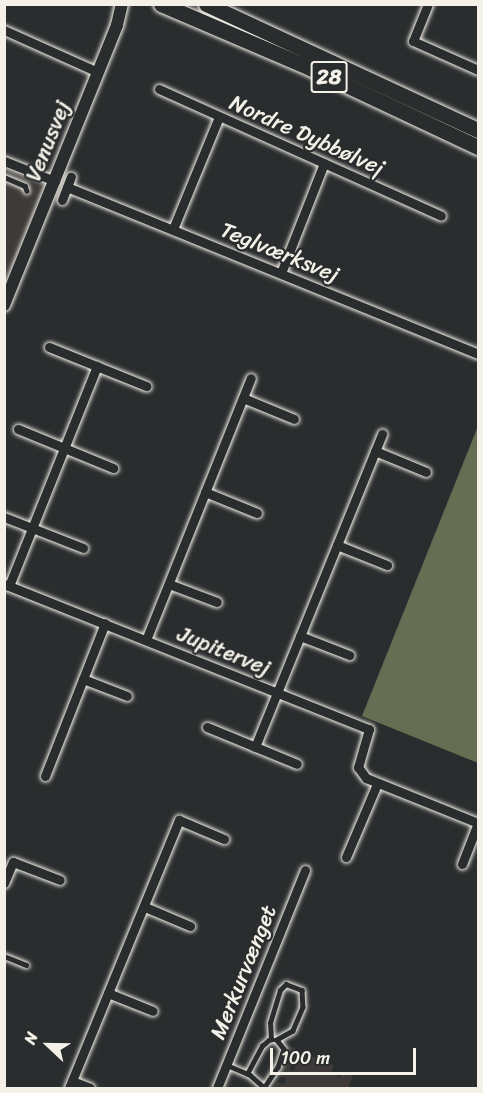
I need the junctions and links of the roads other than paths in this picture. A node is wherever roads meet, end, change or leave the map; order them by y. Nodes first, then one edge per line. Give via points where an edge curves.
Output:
1 (122, 4) edge
2 (131, 4) edge
3 (148, 4) edge
4 (161, 4) edge
5 (206, 4) edge
6 (428, 4) edge
7 (178, 12) junction
8 (117, 25) junction
9 (4, 30) edge
10 (478, 70) edge
11 (98, 72) junction
12 (159, 89) dead end
13 (219, 117) junction
14 (478, 130) edge
15 (478, 147) edge
16 (4, 161) edge
17 (324, 163) junction
18 (4, 177) edge
19 (72, 177) dead end
20 (55, 181) junction
21 (67, 187) junction
22 (27, 191) dead end
23 (62, 200) dead end
24 (441, 216) dead end
25 (173, 229) junction
26 (281, 273) junction
27 (10, 278) edge
28 (4, 305) edge
29 (49, 347) dead end
30 (478, 354) edge
31 (97, 366) junction
32 (251, 378) dead end
33 (146, 386) dead end
34 (243, 398) junction
35 (294, 419) dead end
36 (18, 429) dead end
37 (382, 434) dead end
38 (64, 448) junction
39 (375, 451) junction
40 (113, 468) dead end
41 (426, 472) dead end
42 (206, 492) junction
43 (257, 513) dead end
44 (4, 517) edge
45 (32, 528) junction
46 (337, 545) junction
47 (83, 548) dead end
48 (387, 565) dead end
49 (169, 584) junction
50 (7, 585) edge
51 (217, 602) dead end
52 (105, 623) junction
53 (300, 636) junction
54 (146, 640) junction
55 (349, 655) dead end
56 (83, 679) junction
57 (276, 693) junction
58 (127, 696) dead end
59 (207, 727) dead end
60 (255, 747) junction
61 (297, 764) dead end
62 (45, 776) dead end
63 (377, 784) junction
64 (478, 823) edge
65 (224, 838) dead end
66 (346, 857) dead end
67 (462, 864) dead end
68 (305, 870) dead end
69 (60, 880) dead end
70 (4, 883) edge
71 (145, 907) junction
72 (190, 926) dead end
73 (4, 956) edge
74 (26, 965) dead end
75 (108, 993) junction
76 (153, 1011) dead end
77 (274, 1040) junction
78 (227, 1065) junction
79 (247, 1074) junction
80 (70, 1085) edge
81 (265, 1088) edge
82 (90, 1089) edge
83 (217, 1089) edge

1 - 8 street, Venusvej
2 - 8 street, Venusvej
3 - 7 main road, 28
4 - 7 main road, 28
5 - 14 main road, 28
6 - 10 street via 413,41
7 - 15 main road, 28 via 310,68
8 - 11 street, Venusvej
9 - 11 street
11 - 20 street, Venusvej
12 - 13 street, Nordre Dybbølvej
13 - 17 street, Nordre Dybbølvej
13 - 25 street
16 - 20 street
17 - 24 street, Nordre Dybbølvej
17 - 26 street
18 - 22 lane via 25,186
19 - 21 street
20 - 27 street, Venusvej
21 - 23 street
21 - 25 street, Teglværksvej
25 - 26 street, Teglværksvej
26 - 30 street, Teglværksvej
27 - 28 street, Venusvej
29 - 31 street
31 - 33 street
31 - 38 street
32 - 34 street
34 - 35 street
34 - 42 street
36 - 38 street
37 - 39 street
38 - 40 street
38 - 45 street
39 - 41 street
39 - 46 street
42 - 43 street
42 - 49 street
44 - 45 street
45 - 47 street
45 - 50 street
46 - 48 street
46 - 53 street
49 - 51 street
49 - 54 street
50 - 52 street, Jupitervej
52 - 54 street, Jupitervej
52 - 56 street
53 - 55 street
53 - 57 street
54 - 57 street, Jupitervej
56 - 58 street
56 - 62 street
57 - 60 street
57 - 63 street, Jupitervej via 369,729 358,767
59 - 60 street
60 - 61 street
63 - 64 street, Jupitervej
63 - 66 street
64 - 67 street, Jupitervej
65 - 71 street via 179,820
68 - 78 street, Merkurvænget
69 - 70 street via 13,862
71 - 72 street
71 - 75 street
73 - 74 lane
75 - 76 street
75 - 80 street
77 - 77 lane via 293,1031 303,1007 302,990 286,984 280,990 270,1023
77 - 79 lane via 262,1046
77 - 81 lane via 284,1049
78 - 79 lane
78 - 83 street, Merkurvænget
79 - 81 lane
80 - 82 street

